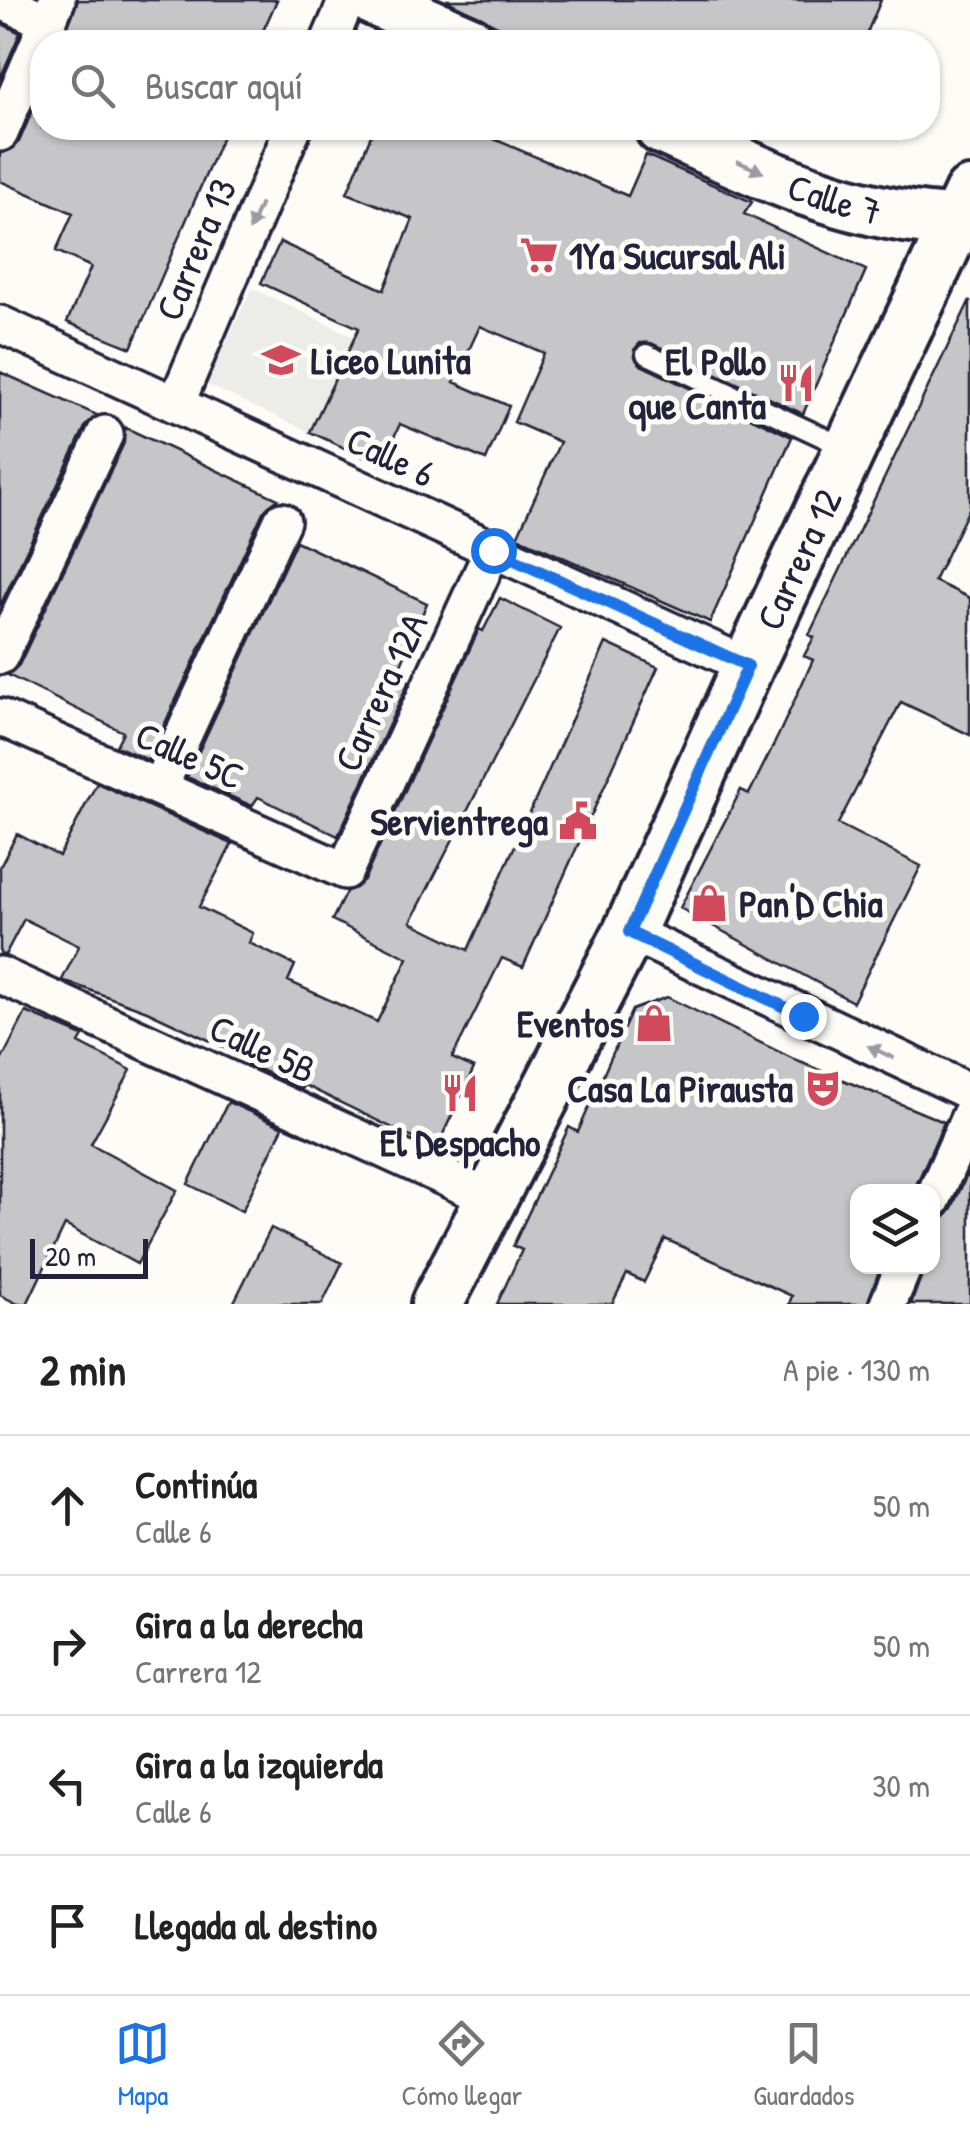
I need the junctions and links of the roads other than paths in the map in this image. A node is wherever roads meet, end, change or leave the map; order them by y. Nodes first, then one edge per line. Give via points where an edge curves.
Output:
1 (0, 0) edge
2 (347, 0) edge
3 (374, 0) edge
4 (52, 11) edge
5 (334, 30) edge
6 (443, 30) edge
7 (30, 63) edge
8 (0, 134) edge
9 (288, 140) edge
10 (688, 140) edge
11 (964, 207) edge
12 (0, 324) edge
13 (646, 354) dead end
14 (176, 404) junction
15 (105, 434) dead end
16 (851, 450) junction
17 (282, 522) dead end
18 (493, 550) junction
19 (0, 656) edge
20 (748, 666) junction
21 (0, 717) edge
22 (159, 788) junction
23 (345, 871) joint
24 (629, 932) junction
25 (0, 974) edge
26 (970, 1092) edge
27 (970, 1115) edge
28 (940, 1184) edge
29 (492, 1199) junction
30 (901, 1274) edge
31 (437, 1304) edge
32 (888, 1304) edge

1 - 4 street
2 - 5 street
3 - 6 main road
7 - 8 street
9 -> 14 street, Carrera 13
10 -> 11 main road, Calle 7 via 817,197 883,216
11 - 16 main road, Carrera 12
12 - 14 street, Calle 6
13 - 16 lane
14 - 18 street, Calle 6
15 - 19 street
16 - 20 main road, Carrera 12
17 - 22 street
18 - 20 street, Calle 6
18 - 23 street, Carrera 12A
20 - 24 main road, Carrera 12
21 - 22 street, Calle 5C
22 - 23 street, Calle 5C
26 -> 24 street
24 - 29 main road, Carrera 12
25 - 29 street, Calle 5B
27 - 28 street
29 - 31 main road, Carrera 12
30 - 32 street

